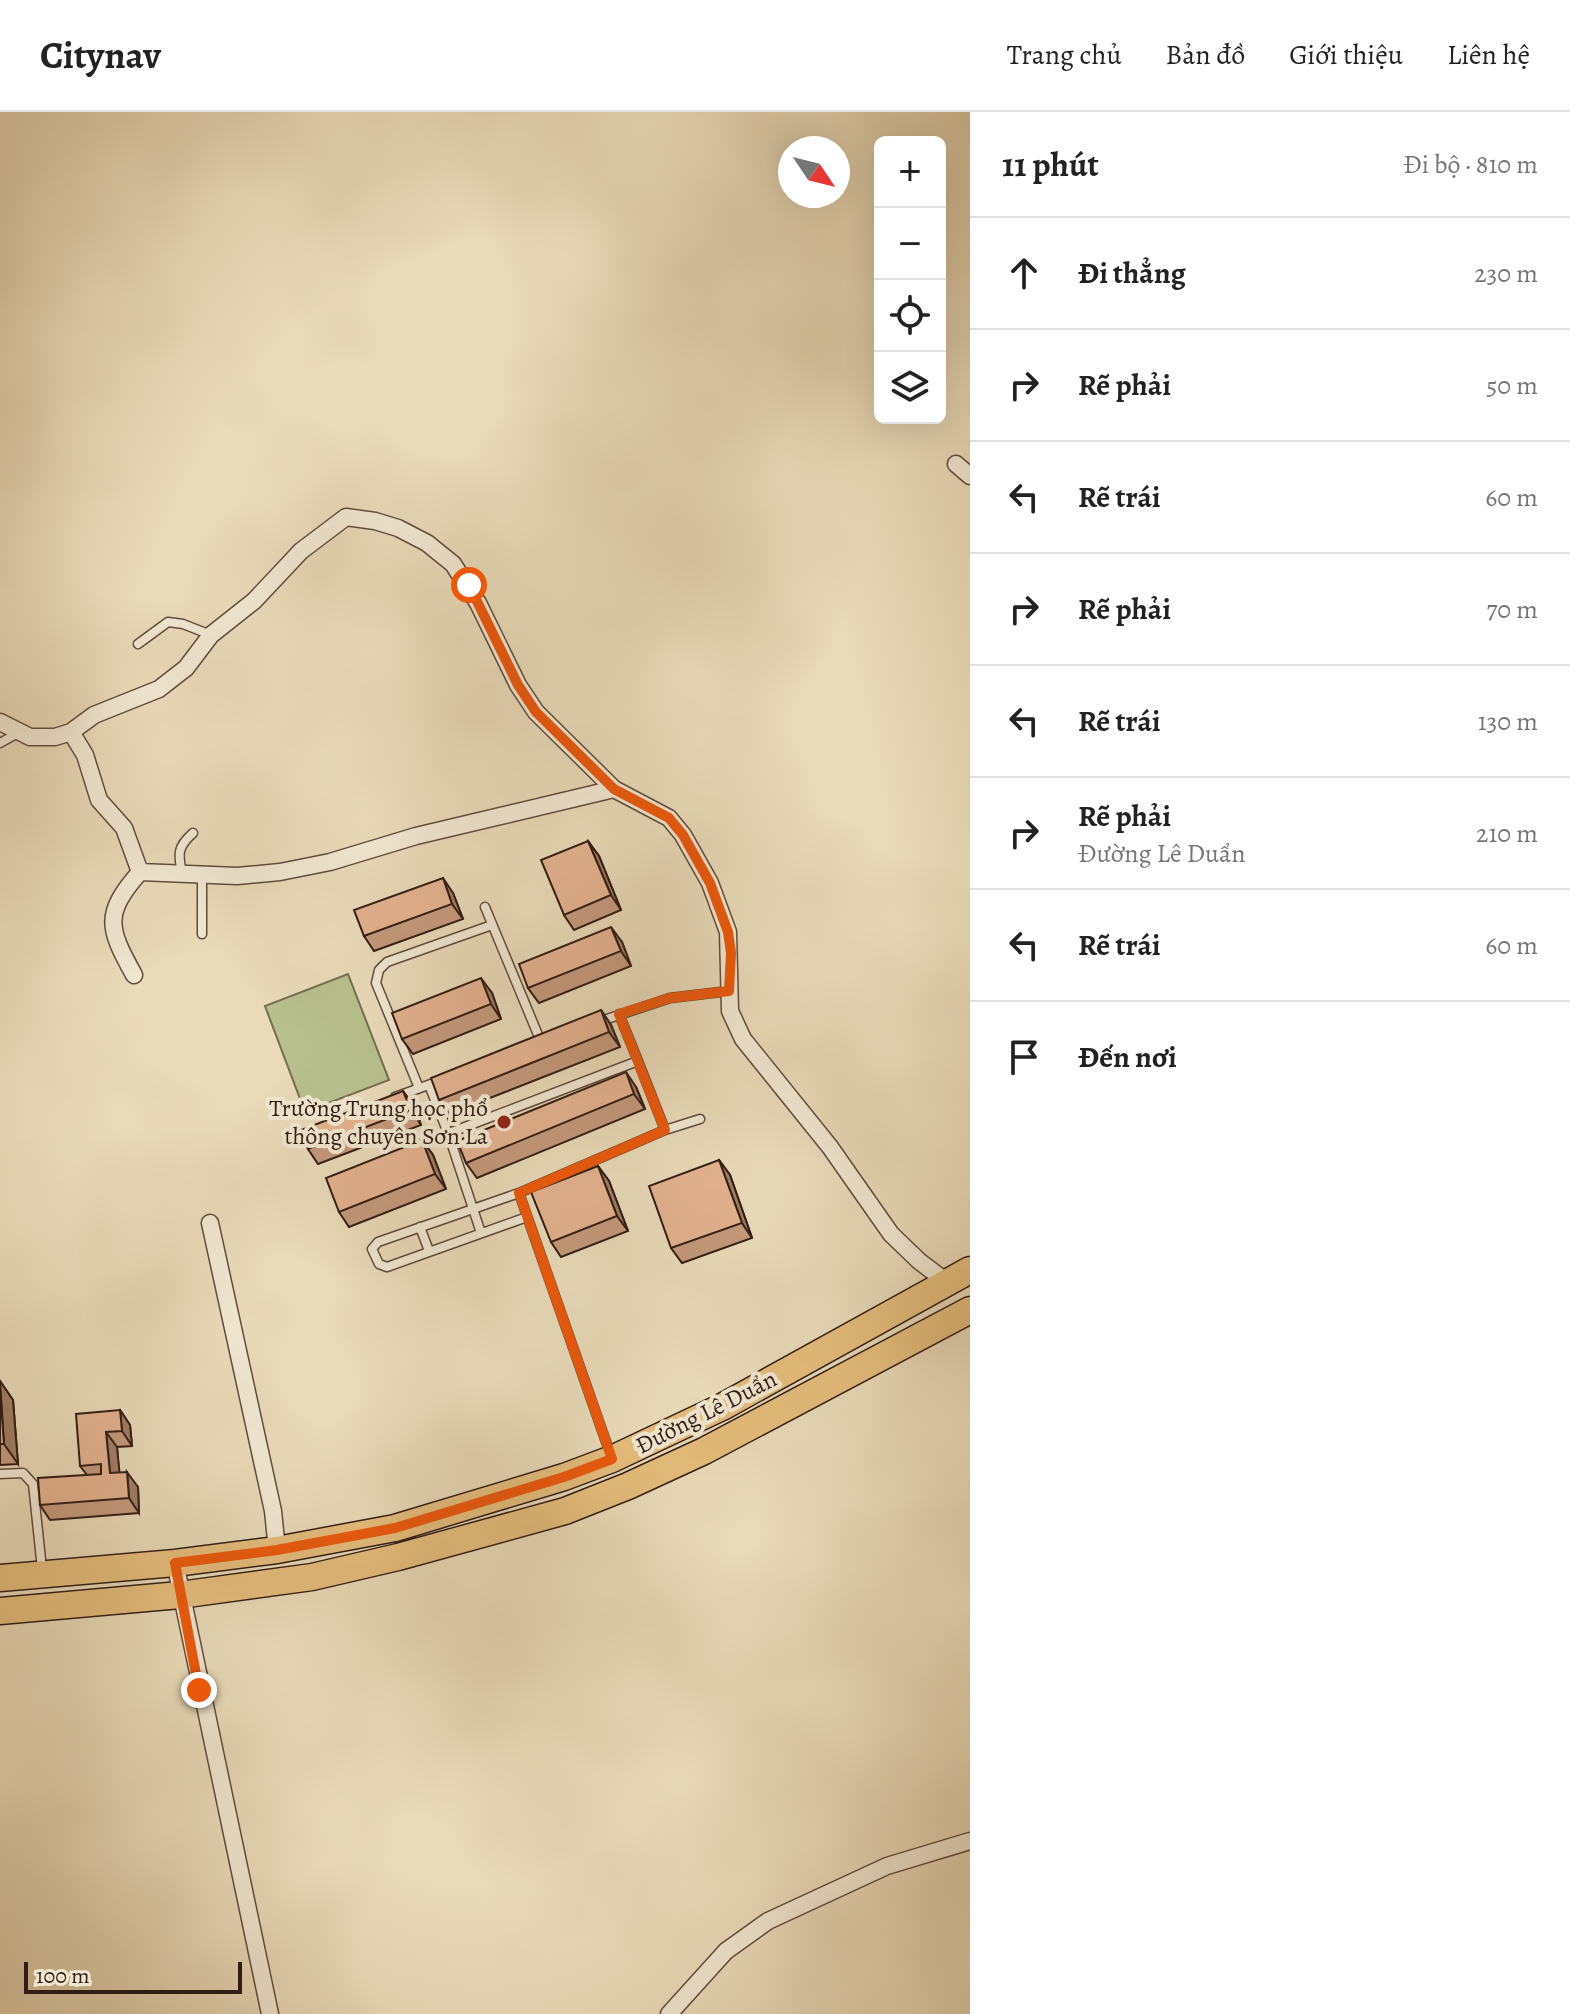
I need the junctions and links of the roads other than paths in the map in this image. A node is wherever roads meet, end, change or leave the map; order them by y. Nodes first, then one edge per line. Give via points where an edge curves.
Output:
1 (956, 464) dead end
2 (970, 476) edge
3 (211, 635) junction
4 (138, 644) dead end
5 (0, 722) edge
6 (71, 732) junction
7 (19, 733) junction
8 (0, 743) edge
9 (614, 789) junction
10 (193, 833) dead end
11 (140, 872) junction
12 (182, 876) junction
13 (202, 876) junction
14 (485, 907) dead end
15 (492, 925) junction
16 (202, 934) dead end
17 (134, 975) dead end
18 (729, 991) junction
19 (619, 1014) junction
20 (593, 1023) edge
21 (554, 1038) edge
22 (541, 1043) junction
23 (527, 1048) edge
24 (638, 1061) junction
25 (457, 1074) edge
26 (429, 1085) junction
27 (419, 1088) junction
28 (392, 1098) edge
29 (700, 1119) dead end
30 (665, 1130) junction
31 (448, 1133) junction
32 (404, 1150) edge
33 (519, 1193) junction
34 (472, 1209) junction
35 (527, 1217) junction
36 (210, 1223) dead end
37 (420, 1227) junction
38 (481, 1233) junction
39 (429, 1251) junction
40 (959, 1277) edge
41 (970, 1310) edge
42 (612, 1459) junction
43 (0, 1474) edge
44 (277, 1550) junction
45 (175, 1563) junction
46 (43, 1574) junction
47 (0, 1578) edge
48 (180, 1595) junction
49 (0, 1611) edge
50 (970, 1841) edge
51 (270, 2014) edge
52 (669, 2014) edge

1 - 2 street
3 - 4 lane via 168,622
3 - 6 street via 172,680 94,715
3 - 9 street via 339,521 355,516 398,528 453,564 536,712
5 - 7 street
6 - 7 street via 42,738
6 - 11 street via 85,755 99,800 124,828
7 - 8 lane
9 - 13 street via 308,867
9 - 18 street via 669,818 697,858 728,932
10 - 12 lane via 178,851
11 - 12 street
11 - 17 street via 123,892 113,920
12 - 13 street
13 - 16 lane
14 - 15 lane
15 - 22 lane
15 - 27 lane via 387,962 379,970 376,983
18 - 19 lane via 670,998
18 - 40 street via 730,1011 743,1039 830,1147 891,1234 919,1261
19 - 20 lane
19 - 24 lane
21 - 22 lane
22 - 23 lane
24 - 30 lane
24 - 31 lane
25 - 26 lane
26 - 27 lane
26 - 31 lane
27 - 28 lane
29 - 30 lane
30 - 33 lane
31 - 32 lane
31 - 34 lane
33 - 34 lane
33 - 35 lane
34 - 37 lane
34 - 38 lane
35 - 38 lane
35 - 42 lane
36 - 44 street
37 - 39 lane
37 - 39 lane via 372,1249 383,1267
38 - 39 lane
40 - 42 main road, Đường Lê Duẩn via 722,1407
41 - 48 main road, Đường Lê Duẩn via 704,1451 565,1511 312,1577
42 - 44 main road, Đường Lê Duẩn via 395,1528
43 - 46 lane via 23,1473 33,1484
44 - 45 main road, Đường Lê Duẩn
45 - 46 main road, Đường Lê Duẩn
45 - 48 street
46 - 47 main road, Đường Lê Duẩn
48 - 49 main road, Đường Lê Duẩn
48 - 51 street
50 - 52 street via 887,1866 768,1921 726,1951

